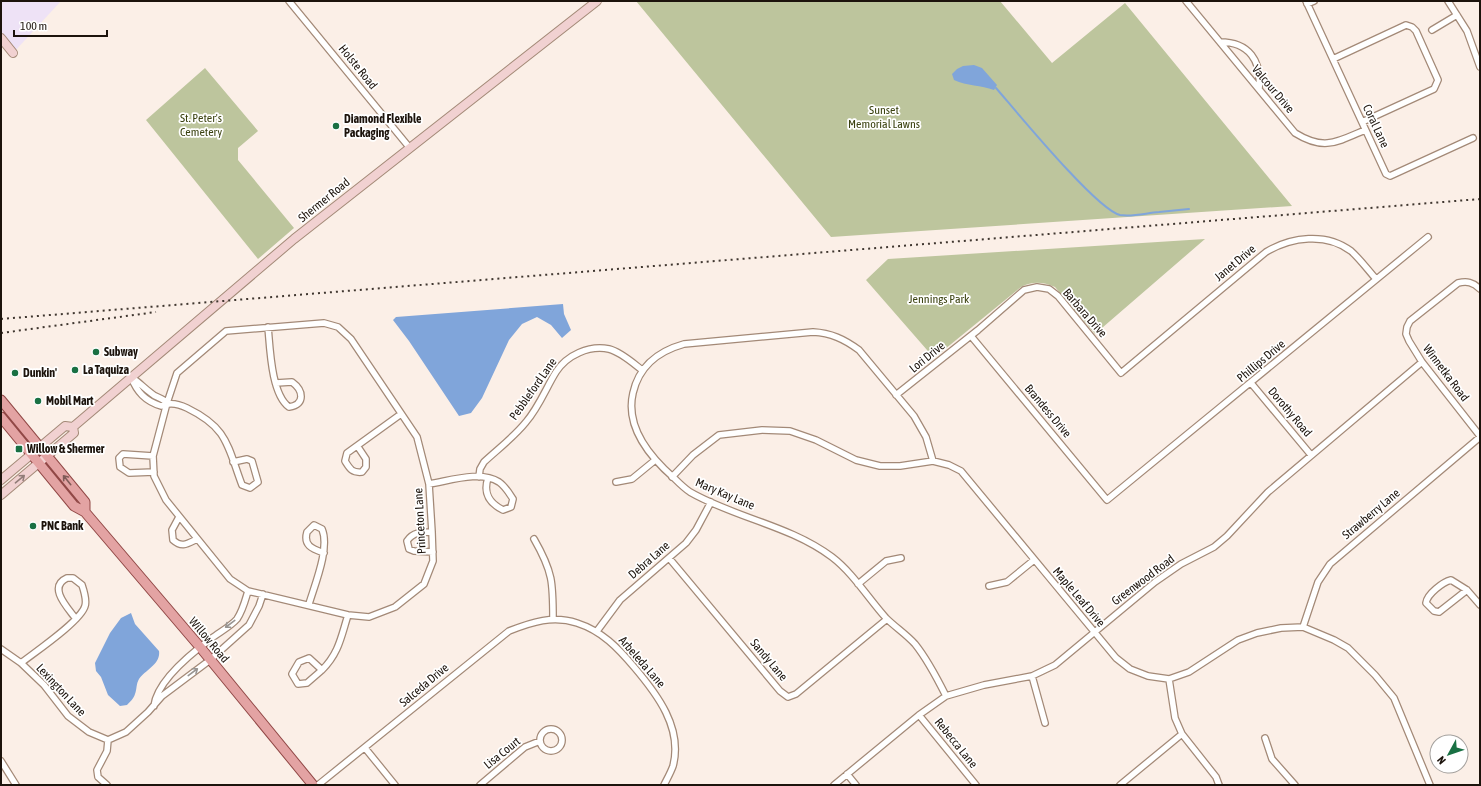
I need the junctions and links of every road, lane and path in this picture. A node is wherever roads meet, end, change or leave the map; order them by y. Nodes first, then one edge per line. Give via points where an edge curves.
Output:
1 (289, 1) edge
2 (597, 1) edge
3 (1186, 1) edge
4 (1314, 1) edge
5 (1448, 1) edge
6 (1306, 3) edge
7 (1457, 14) junction
8 (1432, 30) dead end
9 (1, 38) edge
10 (1220, 42) junction
11 (13, 53) dead end
12 (1333, 59) junction
13 (1480, 67) edge
14 (1259, 89) junction
15 (1362, 122) junction
16 (1366, 130) junction
17 (1473, 138) dead end
18 (409, 147) junction
19 (1428, 237) dead end
20 (1376, 279) junction
21 (1480, 289) edge
22 (268, 326) junction
23 (971, 336) junction
24 (1422, 362) junction
25 (642, 370) junction
26 (1121, 373) joint
27 (131, 377) junction
28 (276, 383) junction
29 (1251, 383) junction
30 (896, 395) junction
31 (1, 400) edge
32 (167, 403) junction
33 (401, 414) junction
34 (1, 416) edge
35 (73, 427) junction
36 (1480, 436) edge
37 (358, 446) junction
38 (40, 447) junction
39 (32, 454) junction
40 (1312, 455) junction
41 (47, 456) junction
42 (153, 456) junction
43 (654, 461) junction
44 (933, 461) junction
45 (233, 462) junction
46 (39, 463) junction
47 (154, 472) junction
48 (480, 477) junction
49 (672, 477) junction
50 (488, 478) junction
51 (1, 480) edge
52 (616, 482) dead end
53 (429, 484) junction
54 (1, 495) edge
55 (1107, 500) joint
56 (711, 502) junction
57 (85, 512) junction
58 (179, 517) junction
59 (432, 532) junction
60 (197, 539) junction
61 (534, 539) dead end
62 (432, 552) junction
63 (324, 553) junction
64 (669, 558) junction
65 (901, 558) dead end
66 (1034, 560) junction
67 (858, 584) junction
68 (989, 586) dead end
69 (248, 591) junction
70 (1469, 592) junction
71 (263, 594) junction
72 (309, 604) junction
73 (1480, 605) edge
74 (348, 615) junction
75 (76, 619) junction
76 (554, 619) junction
77 (887, 619) junction
78 (1303, 627) junction
79 (597, 631) junction
80 (1094, 632) junction
81 (200, 647) junction
82 (1, 649) edge
83 (210, 660) junction
84 (21, 663) junction
85 (322, 670) junction
86 (1032, 676) junction
87 (168, 679) junction
88 (1169, 679) junction
89 (175, 686) junction
90 (946, 696) junction
91 (154, 707) junction
92 (919, 715) junction
93 (1045, 723) dead end
94 (1182, 734) junction
95 (1265, 738) dead end
96 (108, 740) junction
97 (540, 741) junction
98 (365, 748) junction
99 (1, 761) edge
100 (847, 774) junction
101 (16, 785) edge
102 (108, 785) edge
103 (312, 785) edge
104 (318, 785) edge
105 (395, 785) edge
106 (480, 785) edge
107 (664, 785) edge
108 (834, 785) edge
109 (856, 785) edge
110 (976, 785) edge
111 (1120, 785) edge
112 (1219, 785) edge
113 (1295, 785) edge
114 (1430, 785) edge

1 - 18 street, Holste Road
2 - 18 street, Shermer Road
3 - 10 street, Valcour Drive
4 - 6 street
5 - 7 street
6 - 12 street, Coral Lane
7 - 8 street
7 - 13 street via 1467,31
9 - 11 street
10 - 14 street, Valcour Drive
10 - 14 street via 1235,43 1253,57 1259,69
12 - 15 street, Coral Lane
12 - 15 street via 1406,25 1416,31 1438,80 1437,85
14 - 16 street, Valcour Drive via 1295,132 1314,143 1337,142
15 - 16 street, Coral Lane
16 - 17 street, Coral Lane via 1386,174 1390,176
18 - 27 street, Shermer Road via 294,239
19 - 20 street, Phillips Drive
20 - 26 street, Janet Drive via 1350,250 1331,242 1298,239 1277,245
20 - 29 street, Phillips Drive
21 - 24 street, Winnetka Road via 1473,283 1458,283 1410,321 1406,334
22 - 28 street via 271,363
22 - 32 street, Princeton Lane via 226,331 177,373
22 - 33 street, Princeton Lane via 324,323 338,327 351,339
23 - 26 street, Barbara Drive via 1024,290 1049,290 1058,296
23 - 30 street, Lori Drive
23 - 55 street, Brandess Drive
24 - 36 street, Winnetka Road
24 - 40 street, Greenwood Road
25 - 30 street, Mary Kay Lane via 669,348 684,344 813,332 827,333 859,350
25 - 43 street, Mary Kay Lane via 632,400 633,416 638,437
25 - 48 street, Pebbleford Lane via 610,349 594,348 579,352 557,371 526,422 484,462 480,469
27 - 32 street via 151,394 163,398
27 - 35 street, Shermer Road
28 - 28 street via 284,403 289,407 300,402 302,396 298,386 292,382
29 - 40 street, Dorothy Road
29 - 55 street, Phillips Drive
30 - 44 street, Mary Kay Lane via 914,416 926,437
31 - 38 main road, Willow Road
32 - 42 street, Princeton Lane
32 - 45 street via 182,406 213,423 223,434
33 - 37 street
33 - 53 street, Princeton Lane via 417,437
34 - 39 main road, Willow Road
35 - 38 street, Shermer Road via 65,426
35 - 41 street, Shermer Road via 74,433
36 - 78 street, Strawberry Lane via 1330,564 1318,582
37 - 37 street via 347,453 345,461 352,471 362,472 366,467 366,459
38 - 39 street, Shermer Road
38 - 41 main road, Willow Road
39 - 46 main road, Willow Road
39 - 51 street, Shermer Road
40 - 80 street, Greenwood Road via 1268,492 1214,547 1181,564 1155,582
41 - 46 street, Shermer Road
57 -> 41 main road, Willow Road via 85,502
42 - 47 street, Princeton Lane
42 - 47 street via 123,454 119,458 120,467 129,473
43 - 49 street, Mary Kay Lane
43 - 52 street via 632,479
44 - 49 street, Maple Leaf Drive via 880,466 856,460 816,440 790,431 762,430 719,435 706,443
44 - 66 street, Maple Leaf Drive via 961,471
45 - 45 street via 242,485 250,488 258,482 252,462 247,459
54 -> 46 street, Shermer Road
46 - 57 main road, Willow Road via 74,506
47 - 58 street, Princeton Lane via 166,500
48 - 50 street
48 - 53 street
49 - 56 street, Mary Kay Lane via 688,491
50 - 50 street via 499,482 507,490 513,499 511,506 503,510 489,499 485,491
53 - 59 street, Princeton Lane
56 - 64 street, Debra Lane via 696,530
56 - 67 street, Mary Kay Lane via 770,523 812,544 833,558
57 - 81 main road, Willow Road
58 - 60 street, Princeton Lane
58 - 60 street via 172,530 173,540 184,545
59 - 62 street, Princeton Lane
59 - 62 street via 411,535 407,541 409,549
60 - 69 street, Princeton Lane via 230,579
61 - 76 street via 548,563 553,583
62 - 74 street, Princeton Lane via 433,561 424,584 395,607 369,617
63 - 63 street via 323,531 314,525 307,532 306,542 311,549
63 - 72 street
64 - 77 street, Sandy Lane via 780,691 788,697 796,694
64 - 79 street, Debra Lane via 620,600
65 - 67 street via 886,561
66 - 68 street via 1007,582
66 - 80 street, Maple Leaf Drive
67 - 77 street, Mary Kay Lane
69 - 71 street, Princeton Lane
69 -> 81 street via 236,620
70 - 70 street via 1451,580 1446,581 1428,596 1426,603 1434,611 1439,612
70 - 73 street
71 - 72 street, Princeton Lane
71 - 83 street via 249,626
72 - 74 street, Princeton Lane
74 - 85 street via 337,652
75 - 75 street, Lexington Lane via 85,608 84,590 77,581 68,578 59,585 59,596
75 - 84 street, Lexington Lane
76 - 79 street, Arbeleda Lane via 576,623
76 - 98 street, Salceda Drive via 532,622 509,631
77 - 90 street, Mary Kay Lane via 915,644
78 - 88 street, Maple Leaf Drive via 1281,628 1238,640 1189,672
78 - 114 street, Maple Leaf Drive via 1348,648 1375,675 1401,713
79 - 107 street, Arbeleda Lane via 616,646 663,704 670,724 674,755 673,766
80 - 86 street, Greenwood Road via 1055,665
80 - 88 street, Maple Leaf Drive via 1116,658 1130,669 1148,676
81 - 83 main road, Willow Road
81 - 87 street
82 - 84 street, Lexington Lane
89 -> 83 street
83 - 103 main road, Willow Road
84 - 96 street, Lexington Lane via 44,685 68,716 89,732
85 - 85 street via 309,658 299,662 292,674 298,684 307,683
86 - 90 street, Greenwood Road via 984,685
86 - 93 street
87 - 89 street
87 - 91 street via 155,699
88 - 94 street via 1175,718
89 - 91 street via 162,696
90 - 92 street, Greenwood Road
91 - 96 street via 126,732
92 - 100 street, Greenwood Road
92 - 110 street, Rebecca Lane
94 - 111 street
94 - 112 street via 1216,777
95 - 113 street via 1272,758
96 - 102 street via 107,751 97,770 98,777
97 - 97 street, Lisa Court via 541,734 551,729 560,734 562,741 559,748 549,752 543,748
97 - 106 street, Lisa Court via 525,747
98 - 104 street, Salceda Drive
98 - 105 street
99 - 101 street
100 - 108 street, Greenwood Road
100 - 109 street

